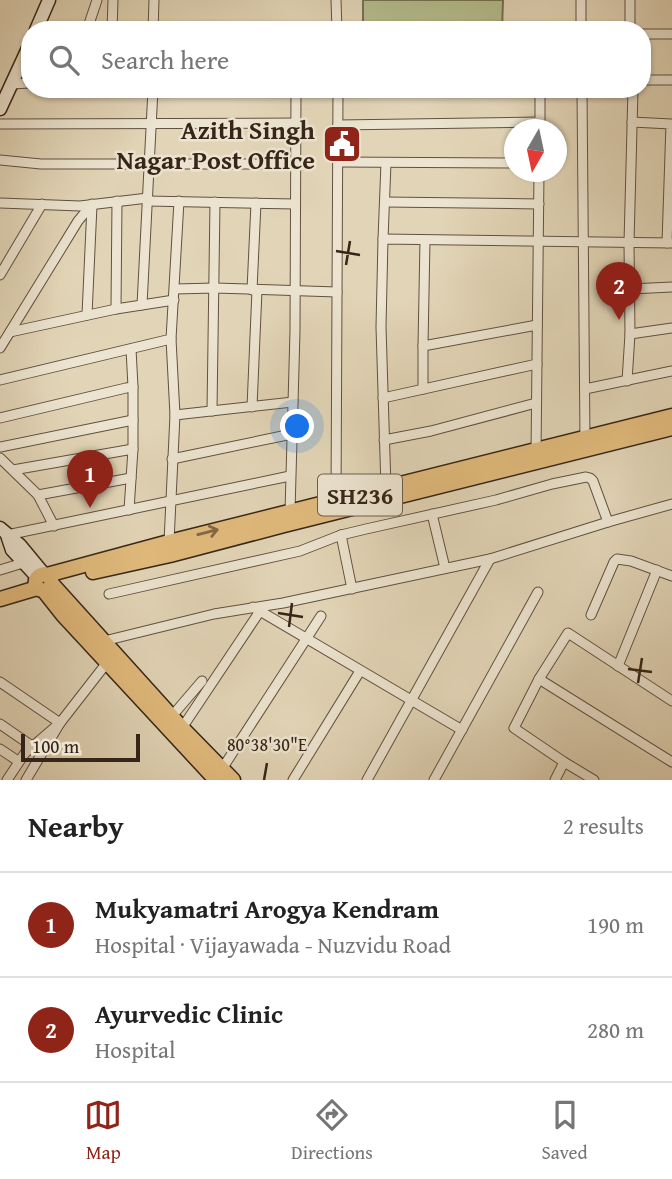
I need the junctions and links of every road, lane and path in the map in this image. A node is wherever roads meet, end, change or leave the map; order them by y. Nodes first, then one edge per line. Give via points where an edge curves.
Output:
1 (49, 0) edge
2 (97, 0) edge
3 (113, 0) edge
4 (154, 0) edge
5 (336, 0) edge
6 (581, 0) edge
7 (630, 0) edge
8 (40, 21) edge
9 (90, 21) edge
10 (112, 21) edge
11 (153, 21) edge
12 (337, 21) edge
13 (581, 21) edge
14 (630, 21) edge
15 (651, 34) edge
16 (672, 34) edge
17 (21, 64) edge
18 (651, 80) edge
19 (672, 80) edge
20 (12, 83) junction
21 (21, 83) edge
22 (152, 98) edge
23 (296, 98) edge
24 (338, 98) edge
25 (540, 98) edge
26 (582, 98) edge
27 (633, 98) edge
28 (0, 109) edge
29 (540, 119) edge
30 (632, 122) junction
31 (151, 123) junction
32 (297, 123) junction
33 (0, 124) edge
34 (672, 124) edge
35 (338, 125) junction
36 (504, 126) edge
37 (0, 160) edge
38 (338, 162) junction
39 (149, 163) junction
40 (386, 163) junction
41 (504, 163) edge
42 (296, 164) junction
43 (539, 182) edge
44 (148, 199) junction
45 (117, 201) junction
46 (179, 201) junction
47 (215, 202) junction
48 (385, 202) junction
49 (0, 203) edge
50 (256, 203) junction
51 (43, 204) junction
52 (92, 204) junction
53 (295, 204) junction
54 (539, 204) junction
55 (383, 239) junction
56 (425, 240) junction
57 (538, 242) junction
58 (584, 243) junction
59 (629, 243) junction
60 (670, 243) edge
61 (0, 275) edge
62 (672, 286) edge
63 (215, 288) junction
64 (175, 289) junction
65 (630, 289) junction
66 (255, 290) junction
67 (295, 291) junction
68 (337, 292) junction
69 (174, 300) junction
70 (142, 305) junction
71 (116, 309) junction
72 (87, 315) junction
73 (537, 326) junction
74 (672, 327) edge
75 (10, 332) junction
76 (630, 334) junction
77 (171, 339) junction
78 (423, 346) junction
79 (0, 348) edge
80 (131, 349) junction
81 (537, 364) junction
82 (672, 371) edge
83 (0, 380) edge
84 (627, 381) junction
85 (133, 387) junction
86 (423, 389) junction
87 (585, 389) junction
88 (383, 398) junction
89 (293, 402) junction
90 (536, 402) junction
91 (252, 407) junction
92 (212, 411) junction
93 (175, 415) junction
94 (672, 416) edge
95 (0, 418) edge
96 (133, 420) junction
97 (672, 428) edge
98 (292, 434) junction
99 (384, 440) junction
100 (585, 443) junction
101 (0, 447) edge
102 (133, 449) junction
103 (536, 455) junction
104 (0, 458) edge
105 (172, 459) junction
106 (13, 470) junction
107 (290, 476) junction
108 (131, 478) junction
109 (386, 488) junction
110 (38, 495) junction
111 (172, 501) junction
112 (336, 501) junction
113 (672, 504) edge
114 (129, 510) junction
115 (290, 512) junction
116 (432, 514) junction
117 (608, 522) junction
118 (54, 526) junction
119 (4, 532) edge
120 (341, 536) junction
121 (169, 542) junction
122 (490, 559) junction
123 (23, 563) junction
124 (445, 568) junction
125 (0, 570) edge
126 (657, 570) junction
127 (672, 576) edge
128 (44, 581) junction
129 (0, 588) edge
130 (352, 589) junction
131 (538, 592) dead end
132 (109, 594) dead end
133 (0, 599) edge
134 (256, 609) junction
135 (591, 615) dead end
136 (321, 616) dead end
137 (307, 639) junction
138 (104, 641) junction
139 (111, 658) junction
140 (618, 666) junction
141 (360, 671) junction
142 (539, 679) junction
143 (202, 681) dead end
144 (0, 682) edge
145 (412, 700) junction
146 (672, 701) edge
147 (172, 716) junction
148 (60, 723) junction
149 (0, 724) edge
150 (182, 728) junction
151 (462, 730) junction
152 (32, 746) junction
153 (0, 749) edge
154 (18, 761) junction
155 (564, 762) junction
156 (672, 762) edge
157 (223, 776) edge
158 (7, 780) edge
159 (26, 780) edge
160 (293, 780) edge
161 (367, 780) edge
162 (434, 780) edge
163 (555, 780) edge
164 (594, 780) edge

1 - 8 street
2 - 9 street
3 - 10 street
4 - 11 street
5 - 12 street
6 - 13 street
7 - 14 street
15 - 16 street
17 - 20 street
18 - 19 street
20 - 21 street
20 - 28 street
22 - 31 street
23 - 32 street
24 - 35 street
25 - 29 street
26 - 58 street
27 - 30 street
30 - 34 street
30 - 59 street
31 - 32 street
31 - 33 street
31 - 39 street
32 - 42 street
34 - 60 street
35 - 36 street
35 - 38 street
37 - 39 street
38 - 40 street
38 - 68 street
39 - 42 street
39 - 44 street
40 - 41 street
40 - 48 street
42 - 53 street
43 - 54 street
44 - 45 street
44 - 46 street
44 - 70 street
45 - 52 street
45 - 71 street
46 - 47 street
46 - 64 street
47 - 50 street
47 - 63 street
48 - 54 street
48 - 55 street
49 - 51 street
50 - 53 street
50 - 66 street
51 - 52 street
51 - 61 street
52 - 72 street
52 - 75 street
53 - 67 street
54 - 57 street
55 - 56 street
55 - 88 street
56 - 57 street
56 - 78 street
57 - 58 street
57 - 73 street
58 - 59 street
58 - 87 street
59 - 60 street
59 - 65 street
62 - 65 street
63 - 64 street
63 - 66 street
63 - 92 street
64 - 69 street
65 - 76 street
66 - 67 street
66 - 91 street
67 - 68 street
67 - 89 street
68 - 112 street
69 - 70 street
69 - 77 street
70 - 71 street
71 - 72 street
72 - 75 street
73 - 78 street
73 - 81 street
74 - 76 street
75 - 79 street
76 - 84 street
77 - 80 street
77 - 93 street
78 - 86 street
80 - 83 street
80 - 85 street
81 - 86 street
81 - 90 street
82 - 84 street
84 - 87 street
85 - 95 street
85 - 96 street
86 - 88 street
87 - 100 street
88 - 99 street
89 - 91 street
89 - 98 street
90 - 99 street
90 - 103 street
91 - 92 street
92 - 93 street
93 - 105 street
94 - 100 main road, SH236
96 - 101 street
96 - 102 street
97 - 100 main road, SH236
98 - 105 street
98 - 107 street
99 - 109 street
100 - 103 main road, SH236
102 - 106 street
102 - 108 street
103 - 109 main road, SH236
103 - 128 main road, SH236 via 170,555
104 - 106 street
105 - 111 street
106 - 110 street
107 - 111 street
107 - 115 street
108 - 110 street
108 - 114 street
109 - 112 main road, SH236
110 - 118 street
111 - 114 street
111 - 121 street
112 - 115 main road, SH236
113 - 117 street
114 - 118 street
121 -> 115 main road, SH236
116 - 117 street via 588,477
116 - 120 street
116 - 124 street
117 - 122 street
118 - 119 street
119 - 123 street
119 - 128 street via 20,545
120 - 130 street
120 - 132 street via 300,551
121 - 128 main road, SH236
122 - 124 street
122 - 145 street
123 - 125 street
123 - 128 street
124 - 130 street
126 - 127 street
126 - 135 street via 617,559
126 - 140 street
128 - 129 main road, SH236
128 - 133 main road, SH236
128 - 138 main road
128 - 139 main road via 64,615
130 - 134 street
131 - 151 street
134 - 137 street
134 - 138 street via 214,614
134 - 150 street
136 - 137 street
137 - 141 street
137 - 157 street
138 - 139 main road
139 - 147 main road
139 - 148 street
139 - 157 main road
140 - 142 street via 569,633
140 - 146 street
141 - 145 street
141 - 160 street
142 - 155 street via 514,727
142 - 156 street
143 - 147 street
144 - 148 street
145 - 151 street
145 - 161 street
147 - 150 main road
148 - 152 street
148 - 159 street
149 - 152 street
150 - 157 main road
151 - 162 street
152 - 154 street
153 - 154 street
154 - 158 street
155 - 163 street
155 - 164 street

